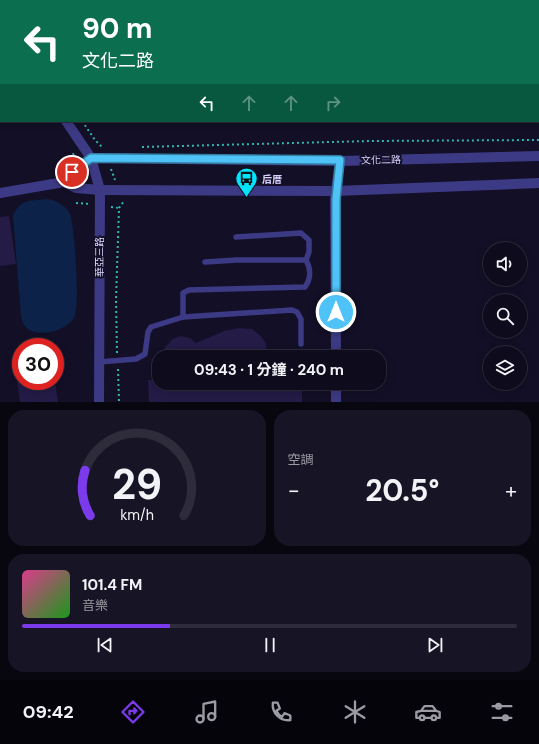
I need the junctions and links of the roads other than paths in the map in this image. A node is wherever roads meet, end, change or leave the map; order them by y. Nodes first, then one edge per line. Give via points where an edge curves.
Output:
1 (67, 122) edge
2 (539, 156) edge
3 (91, 158) junction
4 (340, 160) junction
5 (64, 182) junction
6 (539, 183) edge
7 (100, 190) junction
8 (336, 191) junction
9 (0, 193) edge
10 (236, 237) dead end
11 (306, 260) junction
12 (205, 262) dead end
13 (183, 317) junction
14 (301, 344) dead end
15 (336, 350) edge
16 (99, 362) junction
17 (336, 390) edge
18 (99, 402) edge
19 (336, 402) edge

1 - 3 street, 華亞三路
2 - 4 street, 文化二路
3 - 4 street, 文化二路
3 - 5 street via 72,172
3 - 7 street, 華亞三路
4 - 8 street
5 - 7 street via 76,188
5 - 9 street
6 - 8 street
7 - 8 street
7 - 16 street, 華亞三路
8 - 15 street
10 - 11 lane via 301,233 309,240
11 - 12 lane
11 - 13 lane via 310,267 309,283 305,287 189,290 183,293
13 - 14 lane via 292,310 297,312 300,319
13 - 16 lane via 151,327 145,354 136,359
16 - 18 street, 華亞三路
17 - 19 street

